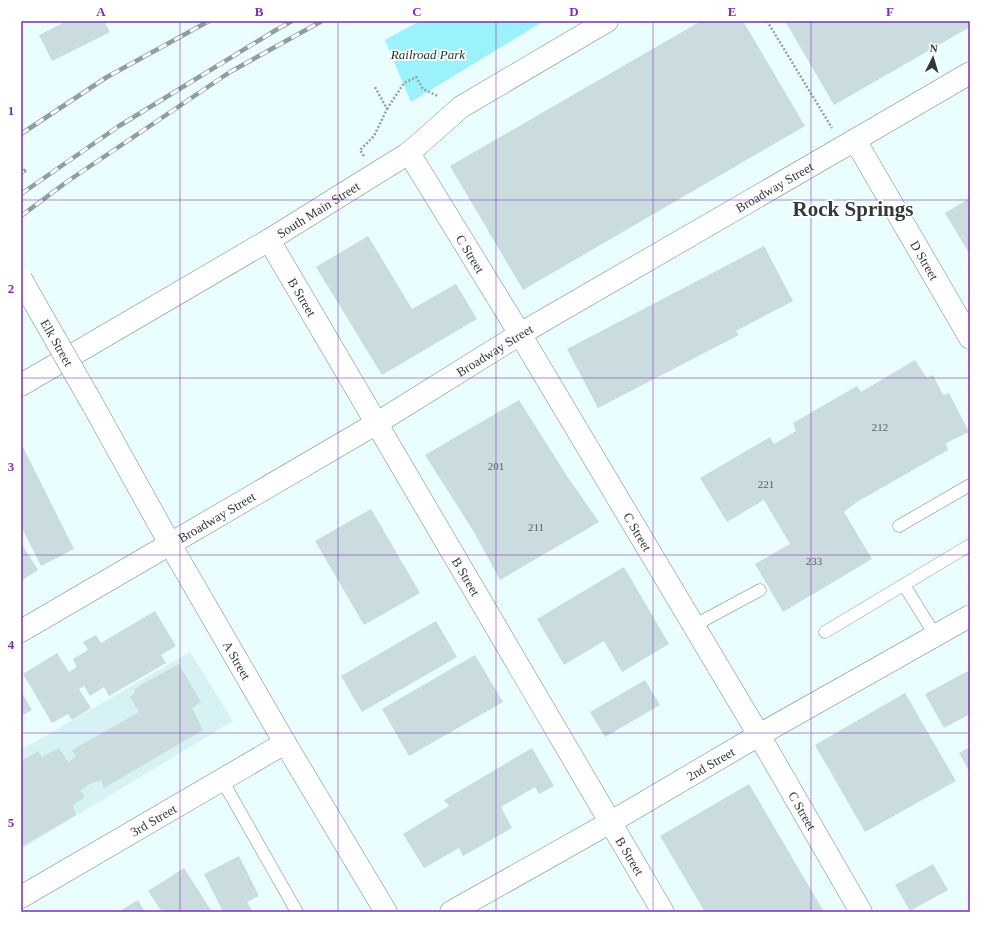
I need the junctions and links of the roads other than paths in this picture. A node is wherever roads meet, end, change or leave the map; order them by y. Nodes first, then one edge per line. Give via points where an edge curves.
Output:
1 (607, 21) edge
2 (970, 73) edge
3 (849, 144) junction
4 (409, 153) junction
5 (269, 240) junction
6 (21, 279) edge
7 (968, 331) edge
8 (520, 334) junction
9 (21, 385) edge
10 (93, 405) joint
11 (377, 422) junction
12 (970, 485) edge
13 (899, 526) dead end
14 (170, 544) junction
15 (970, 545) edge
16 (904, 585) junction
17 (760, 590) dead end
18 (970, 616) edge
19 (694, 626) junction
20 (21, 631) edge
21 (825, 632) dead end
22 (935, 635) junction
23 (759, 735) junction
24 (285, 743) junction
25 (222, 780) junction
26 (611, 822) junction
27 (21, 897) edge
28 (297, 912) edge
29 (386, 912) edge
30 (451, 912) edge
31 (664, 912) edge
32 (861, 912) edge

1 - 4 street, South Main Street via 461,107
2 - 3 street, Broadway Street
3 - 7 street, D Street
3 - 8 street, Broadway Street
4 - 5 street, South Main Street
4 - 8 street, C Street
5 - 9 street, South Main Street
5 - 11 street, B Street
6 - 10 street, Elk Street, bridge
8 - 11 street, Broadway Street
8 - 19 street, C Street
10 - 14 street, A Street
11 - 14 street, Broadway Street
11 - 26 street, B Street
12 - 13 lane
14 - 20 street, Broadway Street
14 - 24 street, A Street
15 - 16 lane
16 - 21 lane
16 - 22 lane
17 - 19 lane
18 - 22 street, 2nd Street
19 - 23 street, C Street
22 - 23 street, 2nd Street
23 - 26 street, 2nd Street
23 - 32 street, C Street
24 - 25 street, 3rd Street
24 - 29 street, A Street
25 - 27 street, 3rd Street
25 - 28 lane
26 - 30 street, 2nd Street
26 - 31 street, B Street

